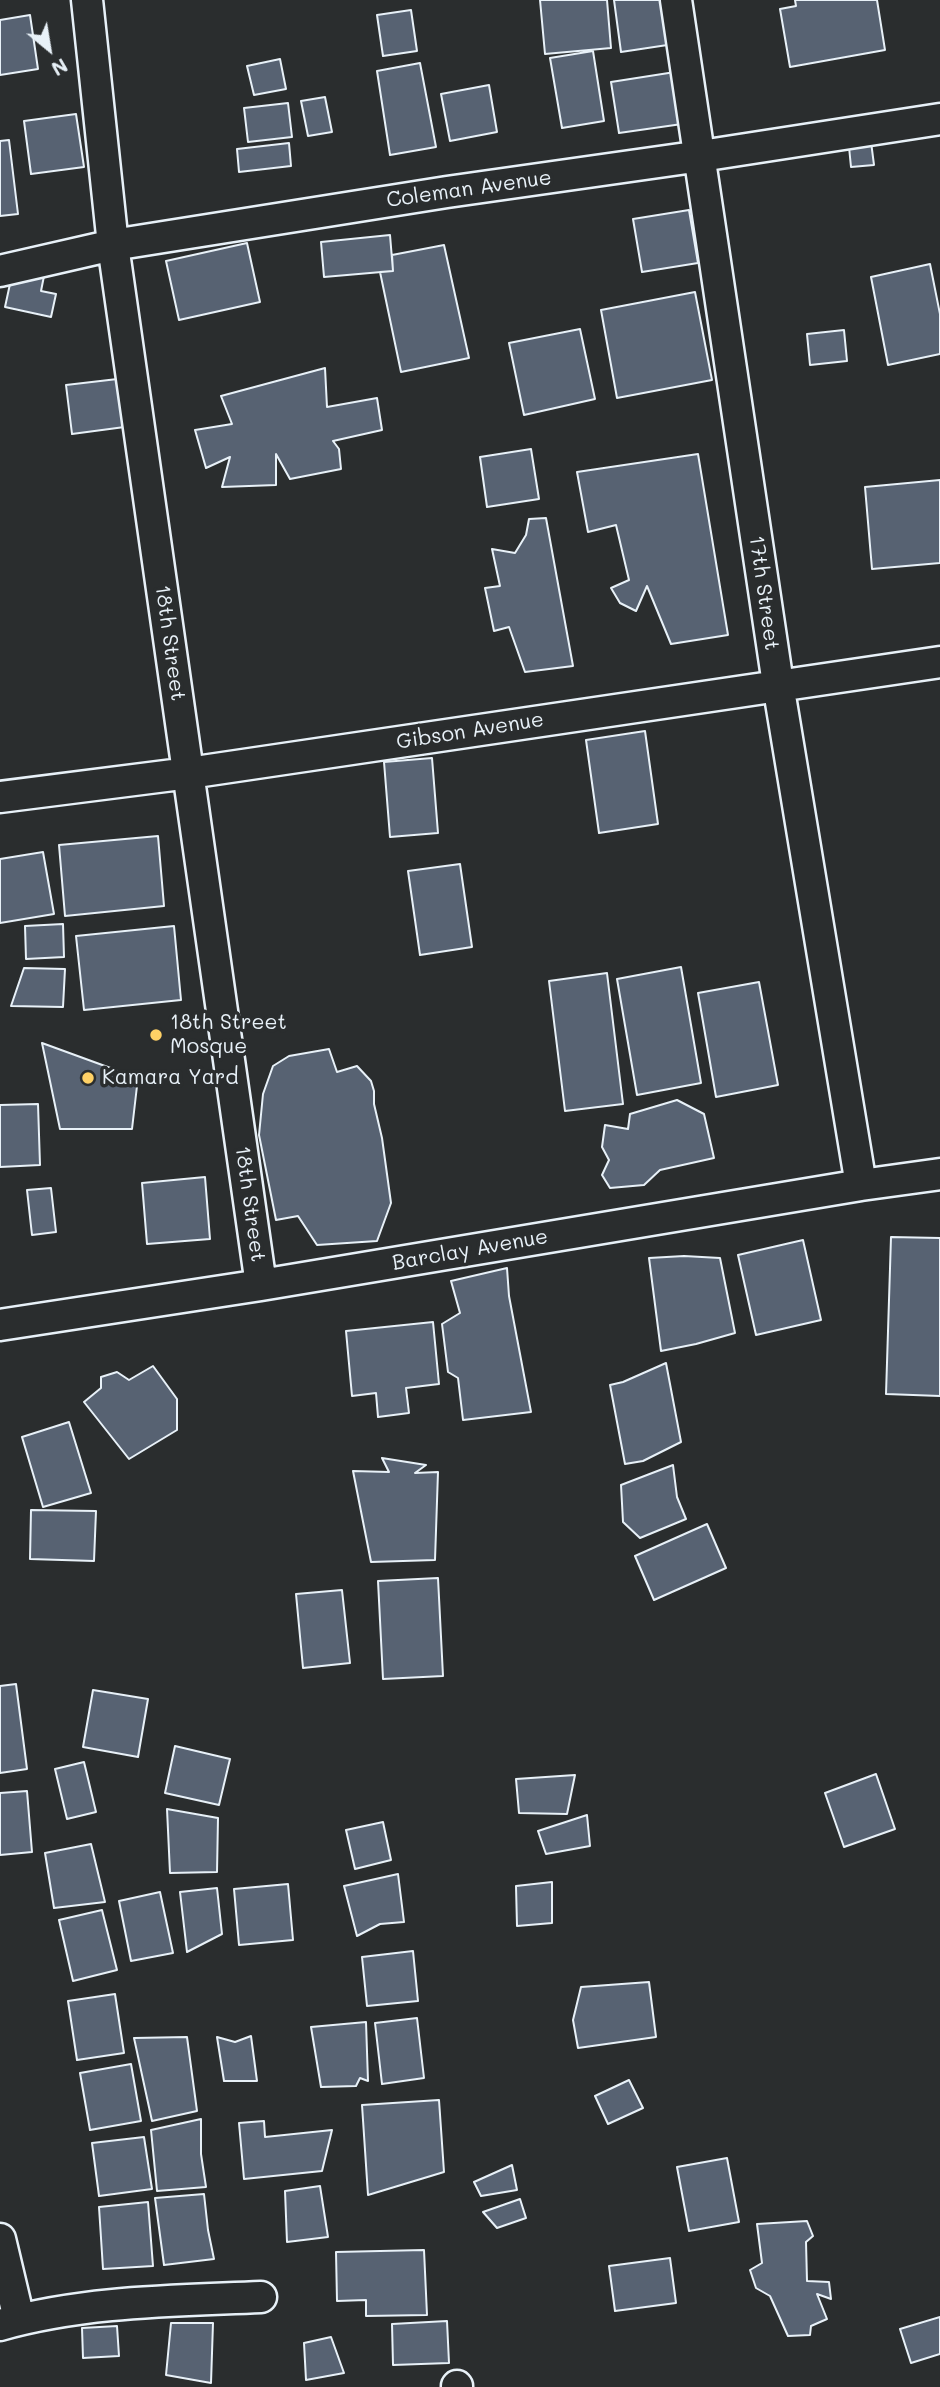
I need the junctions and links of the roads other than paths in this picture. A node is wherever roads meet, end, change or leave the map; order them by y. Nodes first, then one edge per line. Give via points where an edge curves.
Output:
1 (87, 0) edge
2 (676, 0) edge
3 (940, 119) edge
4 (701, 156) junction
5 (113, 245) junction
6 (0, 271) edge
7 (940, 662) edge
8 (778, 684) junction
9 (189, 773) junction
10 (0, 797) edge
11 (940, 1174) edge
12 (861, 1185) junction
13 (261, 1285) junction
14 (0, 1325) edge
15 (0, 2239) edge
16 (261, 2297) dead end
17 (10, 2322) edge

1 - 5 street, 18th Street
2 - 4 street, 17th Street
3 - 4 street, Coleman Avenue
4 - 5 street, Coleman Avenue
4 - 8 street, 17th Street
5 - 6 street, Coleman Avenue
5 - 9 street, 18th Street
7 - 8 street, Gibson Avenue
8 - 9 street, Gibson Avenue
8 - 12 street, 17th Street
9 - 10 street, Gibson Avenue
9 - 13 street, 18th Street
11 - 12 street, Barclay Avenue
12 - 13 street, Barclay Avenue
13 - 14 street, Barclay Avenue
15 - 17 street
16 - 17 street via 121,2303

